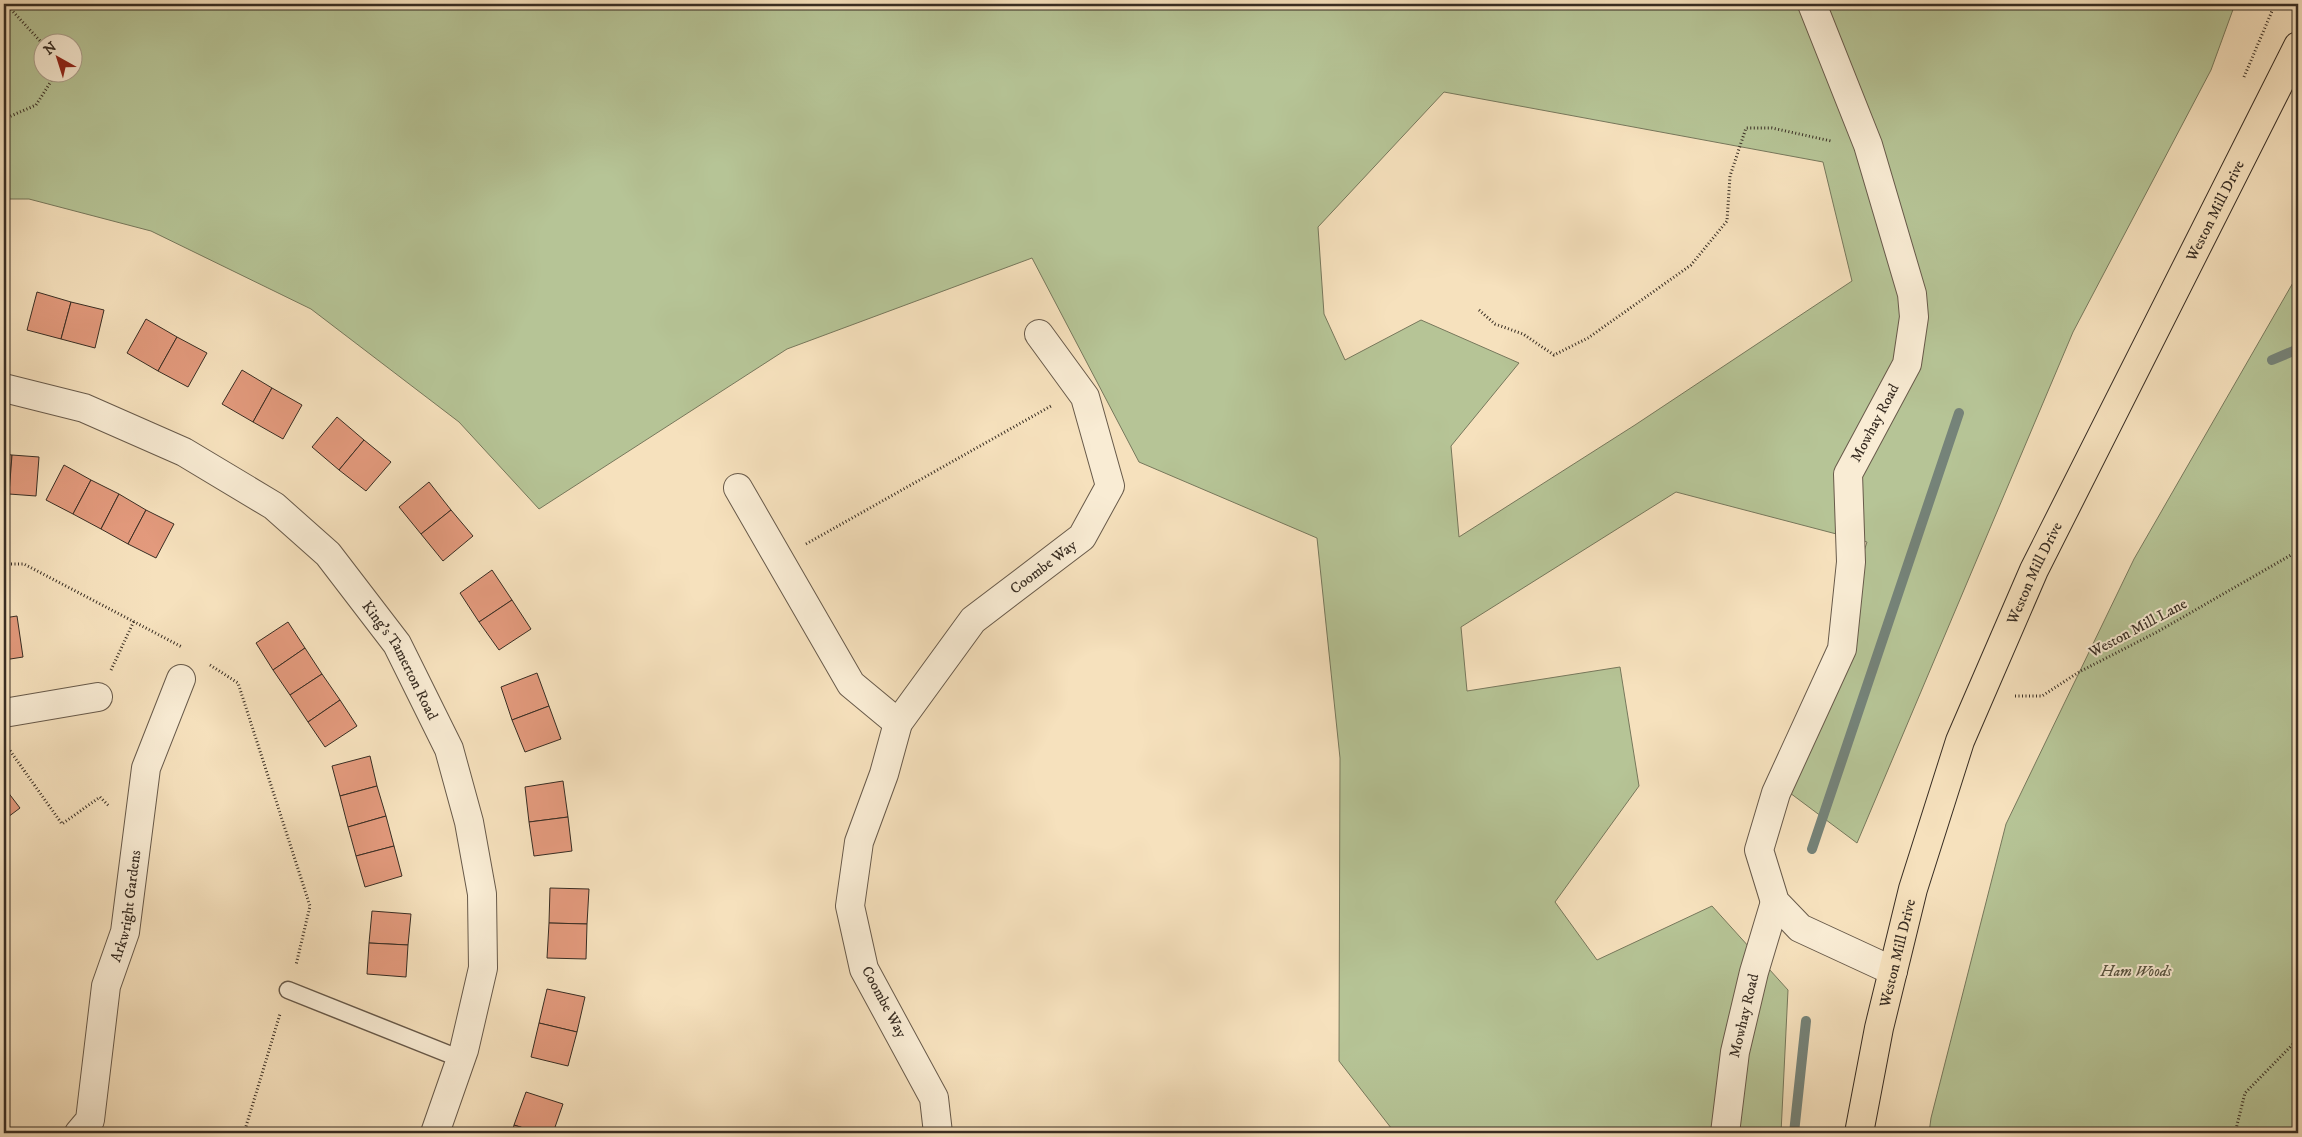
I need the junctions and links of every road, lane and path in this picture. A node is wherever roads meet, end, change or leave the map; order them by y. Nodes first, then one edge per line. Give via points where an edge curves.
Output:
1 (6, 4) edge
2 (1812, 4) edge
3 (32, 32) edge
4 (2298, 46) edge
5 (51, 82) edge
6 (4, 119) edge
7 (1868, 145) junction
8 (1479, 310) dead end
9 (1039, 334) dead end
10 (4, 388) edge
11 (1080, 390) junction
12 (738, 488) dead end
13 (2298, 551) edge
14 (779, 559) junction
15 (4, 564) edge
16 (134, 621) junction
17 (184, 648) dead end
18 (206, 662) dead end
19 (181, 679) dead end
20 (1980, 696) junction
21 (98, 697) joint
22 (4, 713) edge
23 (898, 723) junction
24 (4, 743) edge
25 (137, 836) junction
26 (1775, 902) junction
27 (1893, 971) junction
28 (288, 990) junction
29 (2298, 1039) edge
30 (461, 1059) junction
31 (79, 1133) edge
32 (244, 1133) edge
33 (435, 1133) edge
34 (938, 1133) edge
35 (1724, 1133) edge
36 (1859, 1133) edge
37 (2236, 1133) edge

1 - 3 path
2 - 7 street, Mowhay Road
4 - 20 main road, Weston Mill Drive via 2034,570
5 - 6 path via 36,105
7 - 8 path via 1841,143 1772,128 1746,128 1730,176 1727,221 1691,265 1588,338 1554,355 1523,334 1495,324
7 - 26 street, Mowhay Road via 1912,294 1914,317 1907,364 1848,474 1851,562 1842,648 1776,793 1760,850
9 - 11 street, Coombe Way
10 - 30 street, King's Tamerton Road via 84,408 184,452 274,506 328,554 397,644 449,749 469,822 482,894 484,968
11 - 14 path
11 - 23 street, Coombe Way via 1110,486 1082,537 973,620
12 - 14 street
13 - 20 path, Weston Mill Lane via 2157,632 2079,672 2042,696
14 - 23 street via 851,684
15 - 16 path via 24,564
16 - 17 path
16 - 21 path
18 - 28 path via 238,683 310,906
19 - 25 street, Arkwright Gardens via 146,768
20 - 27 main road, Weston Mill Drive via 1960,741 1913,889
21 - 22 street
23 - 34 street, Coombe Way via 884,774 859,842 850,906 864,969 934,1098
24 - 25 path via 62,824 100,797
25 - 31 street, Arkwright Gardens via 125,932 106,986 90,1120
26 - 27 street, Mowhay Road via 1800,928
26 - 35 street, Mowhay Road via 1735,1052
27 - 36 main road, Weston Mill Drive
28 - 30 lane
28 - 32 path
29 - 37 path via 2245,1093
30 - 33 street, King's Tamerton Road

